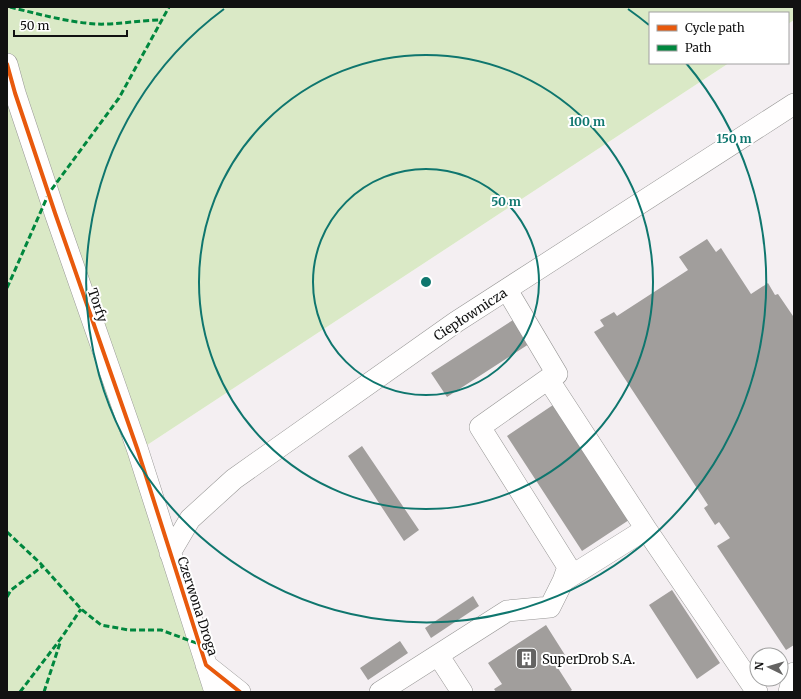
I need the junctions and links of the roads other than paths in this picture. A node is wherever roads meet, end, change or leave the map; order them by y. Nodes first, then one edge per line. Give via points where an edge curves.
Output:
1 (7, 64) edge
2 (791, 111) edge
3 (507, 290) junction
4 (548, 379) junction
5 (646, 529) junction
6 (170, 553) junction
7 (563, 581) junction
8 (438, 655) junction
9 (206, 665) junction
10 (794, 673) edge
11 (215, 692) edge
12 (240, 692) edge
13 (380, 692) edge
14 (462, 692) edge
15 (757, 692) edge
16 (789, 692) edge

1 - 6 street, Torfy
2 - 3 street, Ciepłownicza
3 - 4 street via 556,374
3 - 6 street, Ciepłownicza via 456,322 234,479 190,519
4 - 5 street
4 - 7 street via 480,426 568,567
5 - 7 street
5 - 15 street
6 - 9 street, Czerwona Droga
7 - 8 street via 550,607 507,611
8 - 13 street
8 - 14 street
9 - 11 street, Czerwona Droga
9 - 12 street
10 - 16 street

